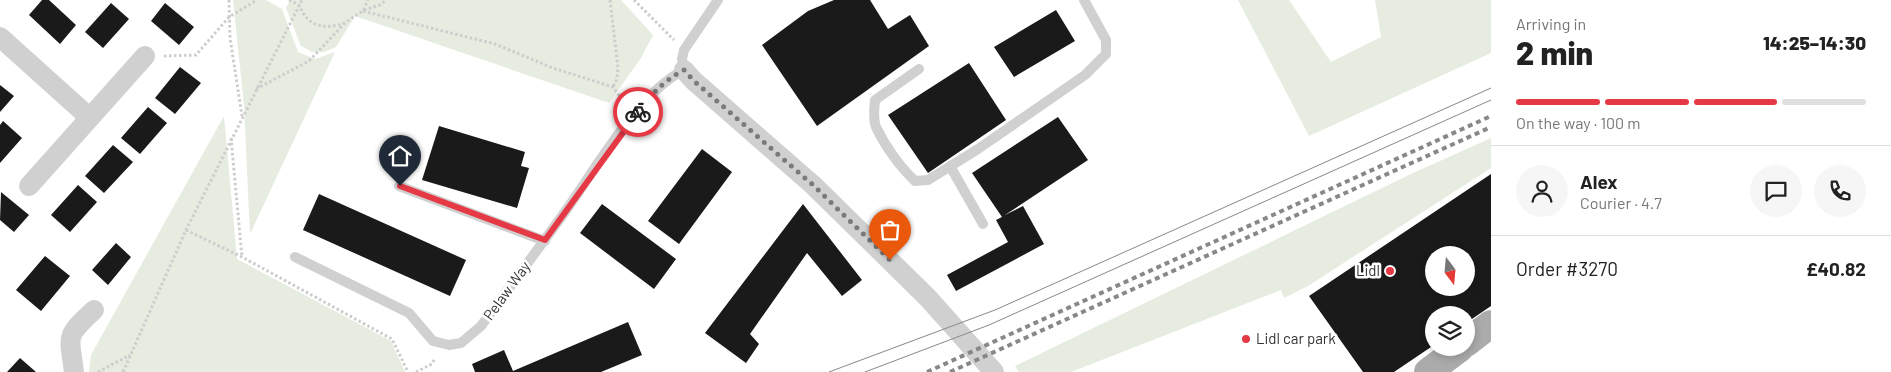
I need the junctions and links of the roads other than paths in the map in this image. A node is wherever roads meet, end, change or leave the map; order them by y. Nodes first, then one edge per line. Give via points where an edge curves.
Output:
1 (718, 0) edge
2 (1084, 0) edge
3 (0, 38) edge
4 (144, 56) road end
5 (919, 69) dead end
6 (684, 70) junction
7 (90, 118) junction
8 (950, 166) junction
9 (29, 186) dead end
10 (400, 186) dead end
11 (983, 224) dead end
12 (545, 240) junction
13 (295, 257) dead end
14 (94, 310) dead end
15 (1491, 324) edge
16 (1475, 336) edge
17 (1449, 356) edge
18 (74, 372) edge
19 (994, 372) edge
20 (1428, 372) edge

1 - 6 lane via 684,50
2 - 8 lane via 1106,40 1106,54 1085,75
3 - 7 street
4 - 7 street
5 - 8 lane via 875,100 876,127 915,181 928,180
6 - 12 lane, Pelaw Way via 654,92 634,116
6 - 19 street via 813,185 928,298
7 - 9 street
8 - 11 lane
10 - 12 lane
12 - 13 lane, Pelaw Way via 482,326 461,343 449,345 432,341 409,313
14 - 18 street via 72,331
15 - 16 main road
17 - 20 main road

